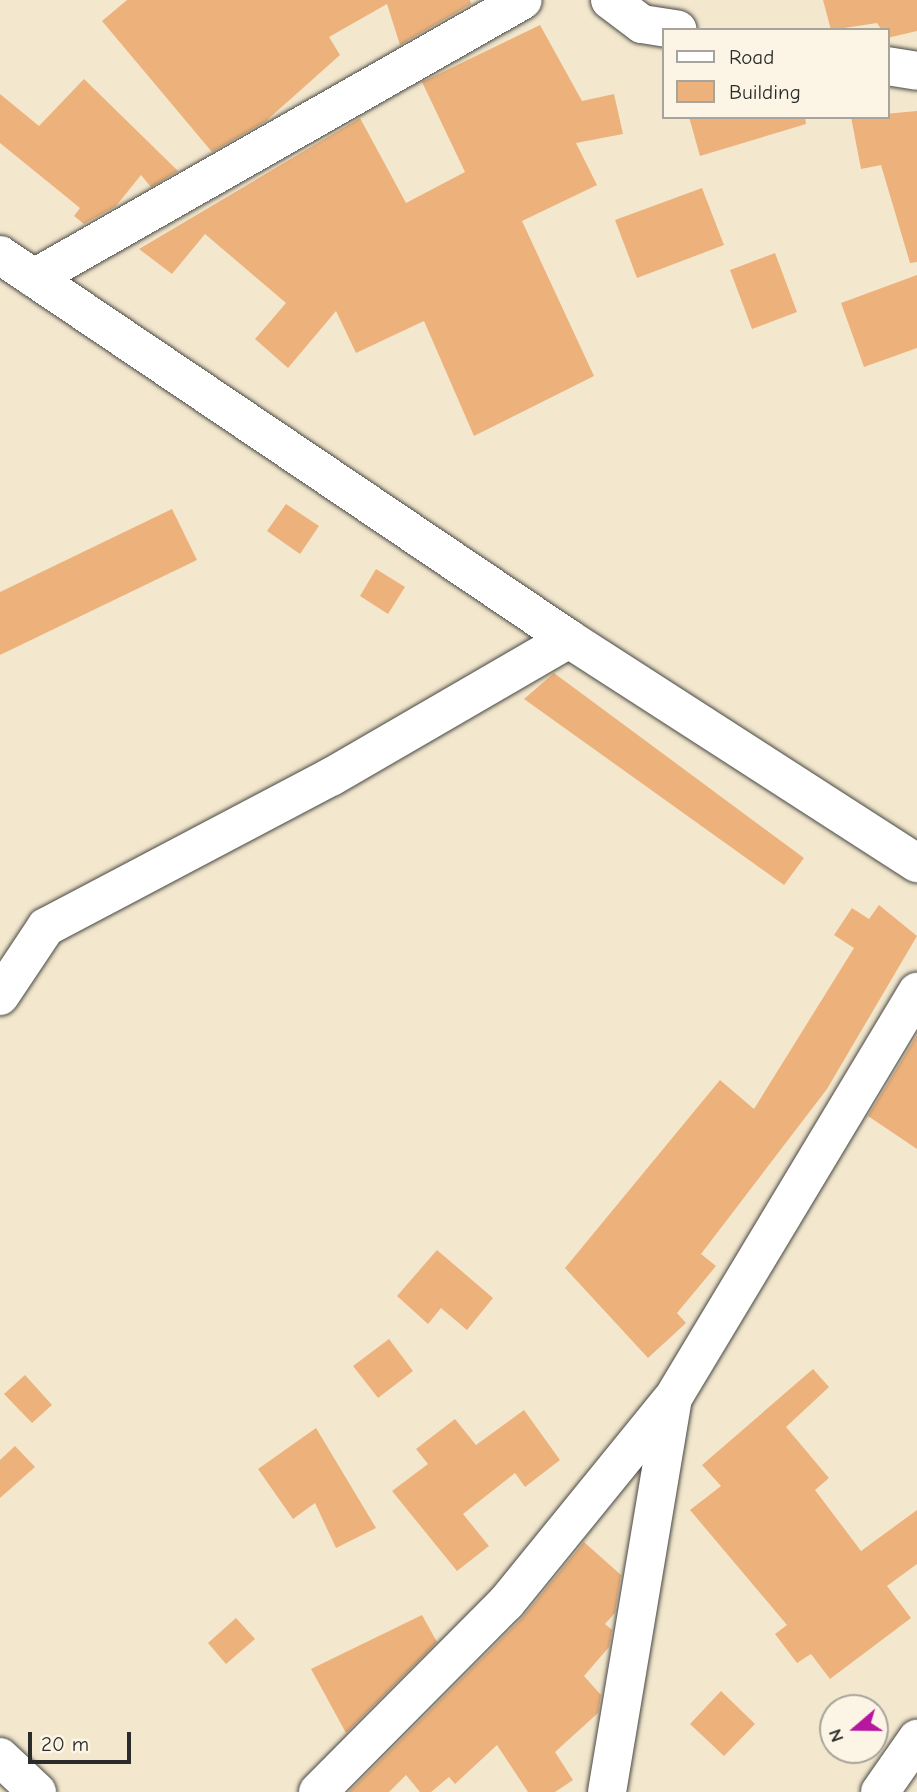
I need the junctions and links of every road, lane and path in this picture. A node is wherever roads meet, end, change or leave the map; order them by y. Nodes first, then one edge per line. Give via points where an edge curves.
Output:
1 (523, 0) edge
2 (610, 0) edge
3 (666, 28) edge
4 (889, 66) edge
5 (917, 71) edge
6 (0, 255) edge
7 (34, 278) junction
8 (569, 639) junction
9 (917, 863) edge
10 (917, 992) edge
11 (0, 996) edge
12 (673, 1398) junction
13 (917, 1739) edge
14 (0, 1757) edge
15 (37, 1792) edge
16 (318, 1792) edge
17 (607, 1792) edge
18 (880, 1792) edge

1 - 7 street
2 - 3 street via 642,24
4 - 5 street
6 - 7 street
7 - 8 street
8 - 9 street
8 - 11 street via 331,778 46,927
10 - 12 street
12 - 16 street via 506,1603
12 - 17 street
13 - 18 street
14 - 15 street

